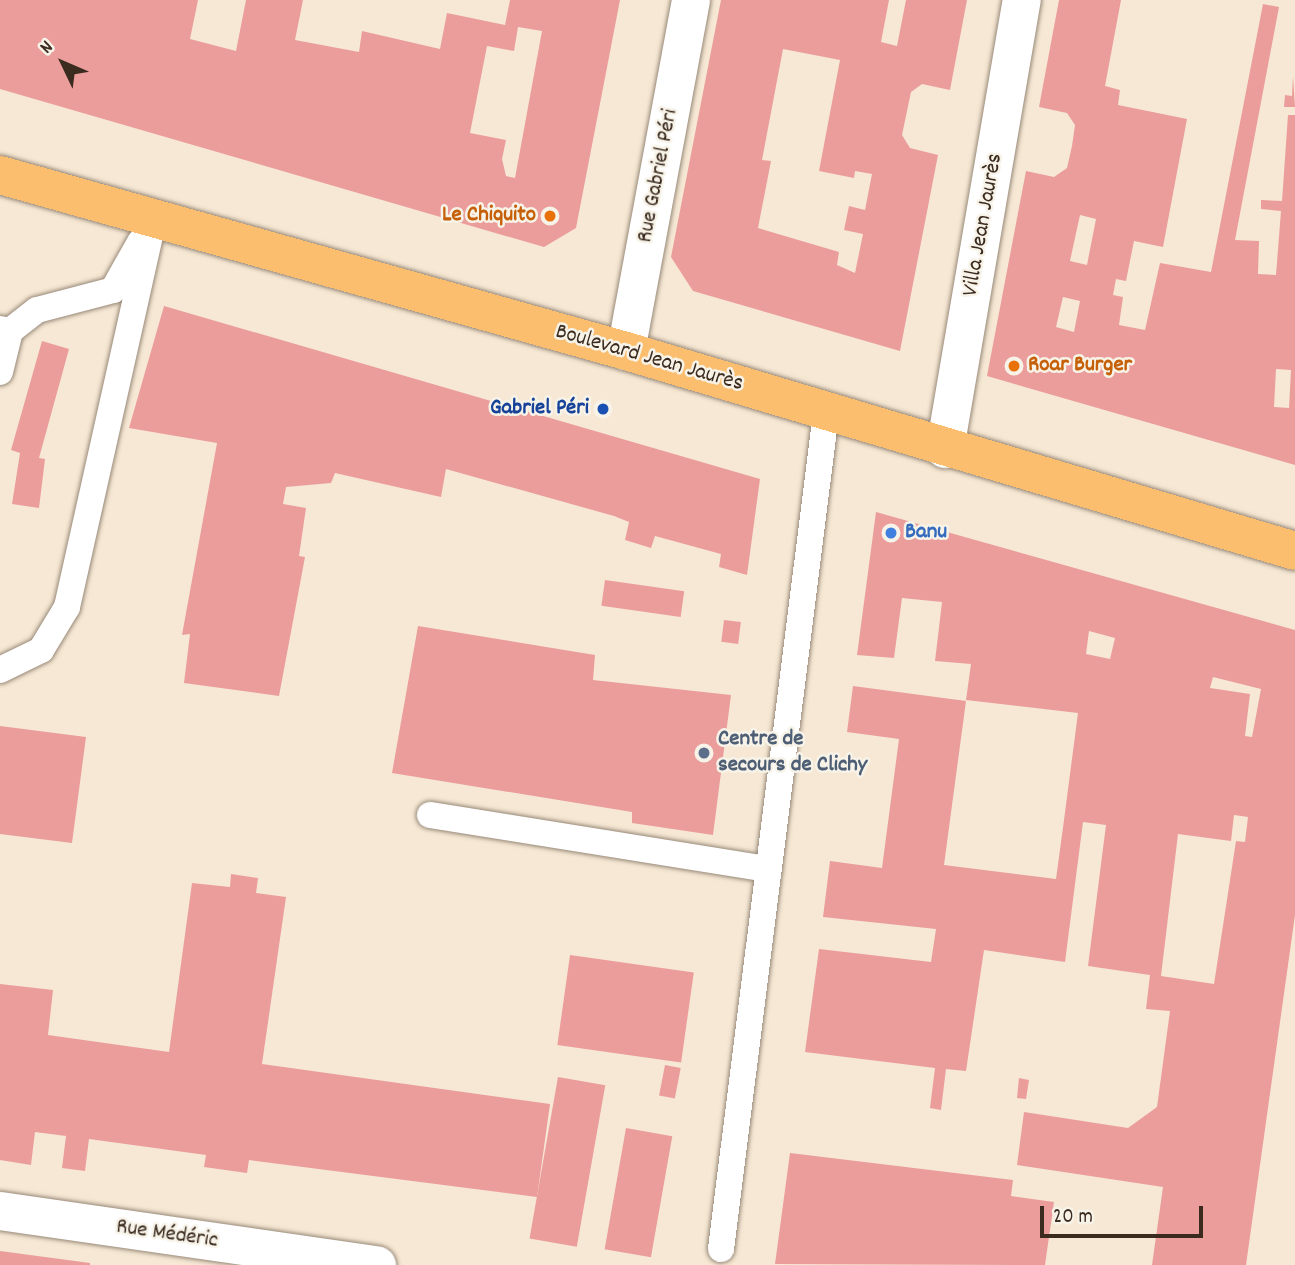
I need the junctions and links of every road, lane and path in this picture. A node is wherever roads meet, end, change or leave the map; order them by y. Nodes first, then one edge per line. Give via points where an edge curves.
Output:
1 (691, 0) edge
2 (1023, 0) edge
3 (0, 176) edge
4 (153, 219) junction
5 (5, 330) edge
6 (626, 351) junction
7 (0, 372) edge
8 (826, 412) junction
9 (945, 449) junction
10 (1295, 551) edge
11 (0, 670) edge
12 (430, 815) dead end
13 (767, 869) junction
14 (0, 1212) edge
15 (721, 1249) dead end
16 (366, 1264) edge

1 - 6 street, Rue Gabriel Péri
2 - 9 street, Villa Jean Jaurès
3 - 4 main road, Boulevard Jean Jaurès
4 - 5 lane via 113,290 37,310
4 - 6 main road, Boulevard Jean Jaurès
4 - 11 lane via 67,607 41,650
5 - 7 lane
6 - 8 main road, Boulevard Jean Jaurès
8 - 9 main road, Boulevard Jean Jaurès
8 - 13 lane
9 - 10 main road, Boulevard Jean Jaurès
12 - 13 lane
13 - 15 lane
14 - 16 street, Rue Médéric

